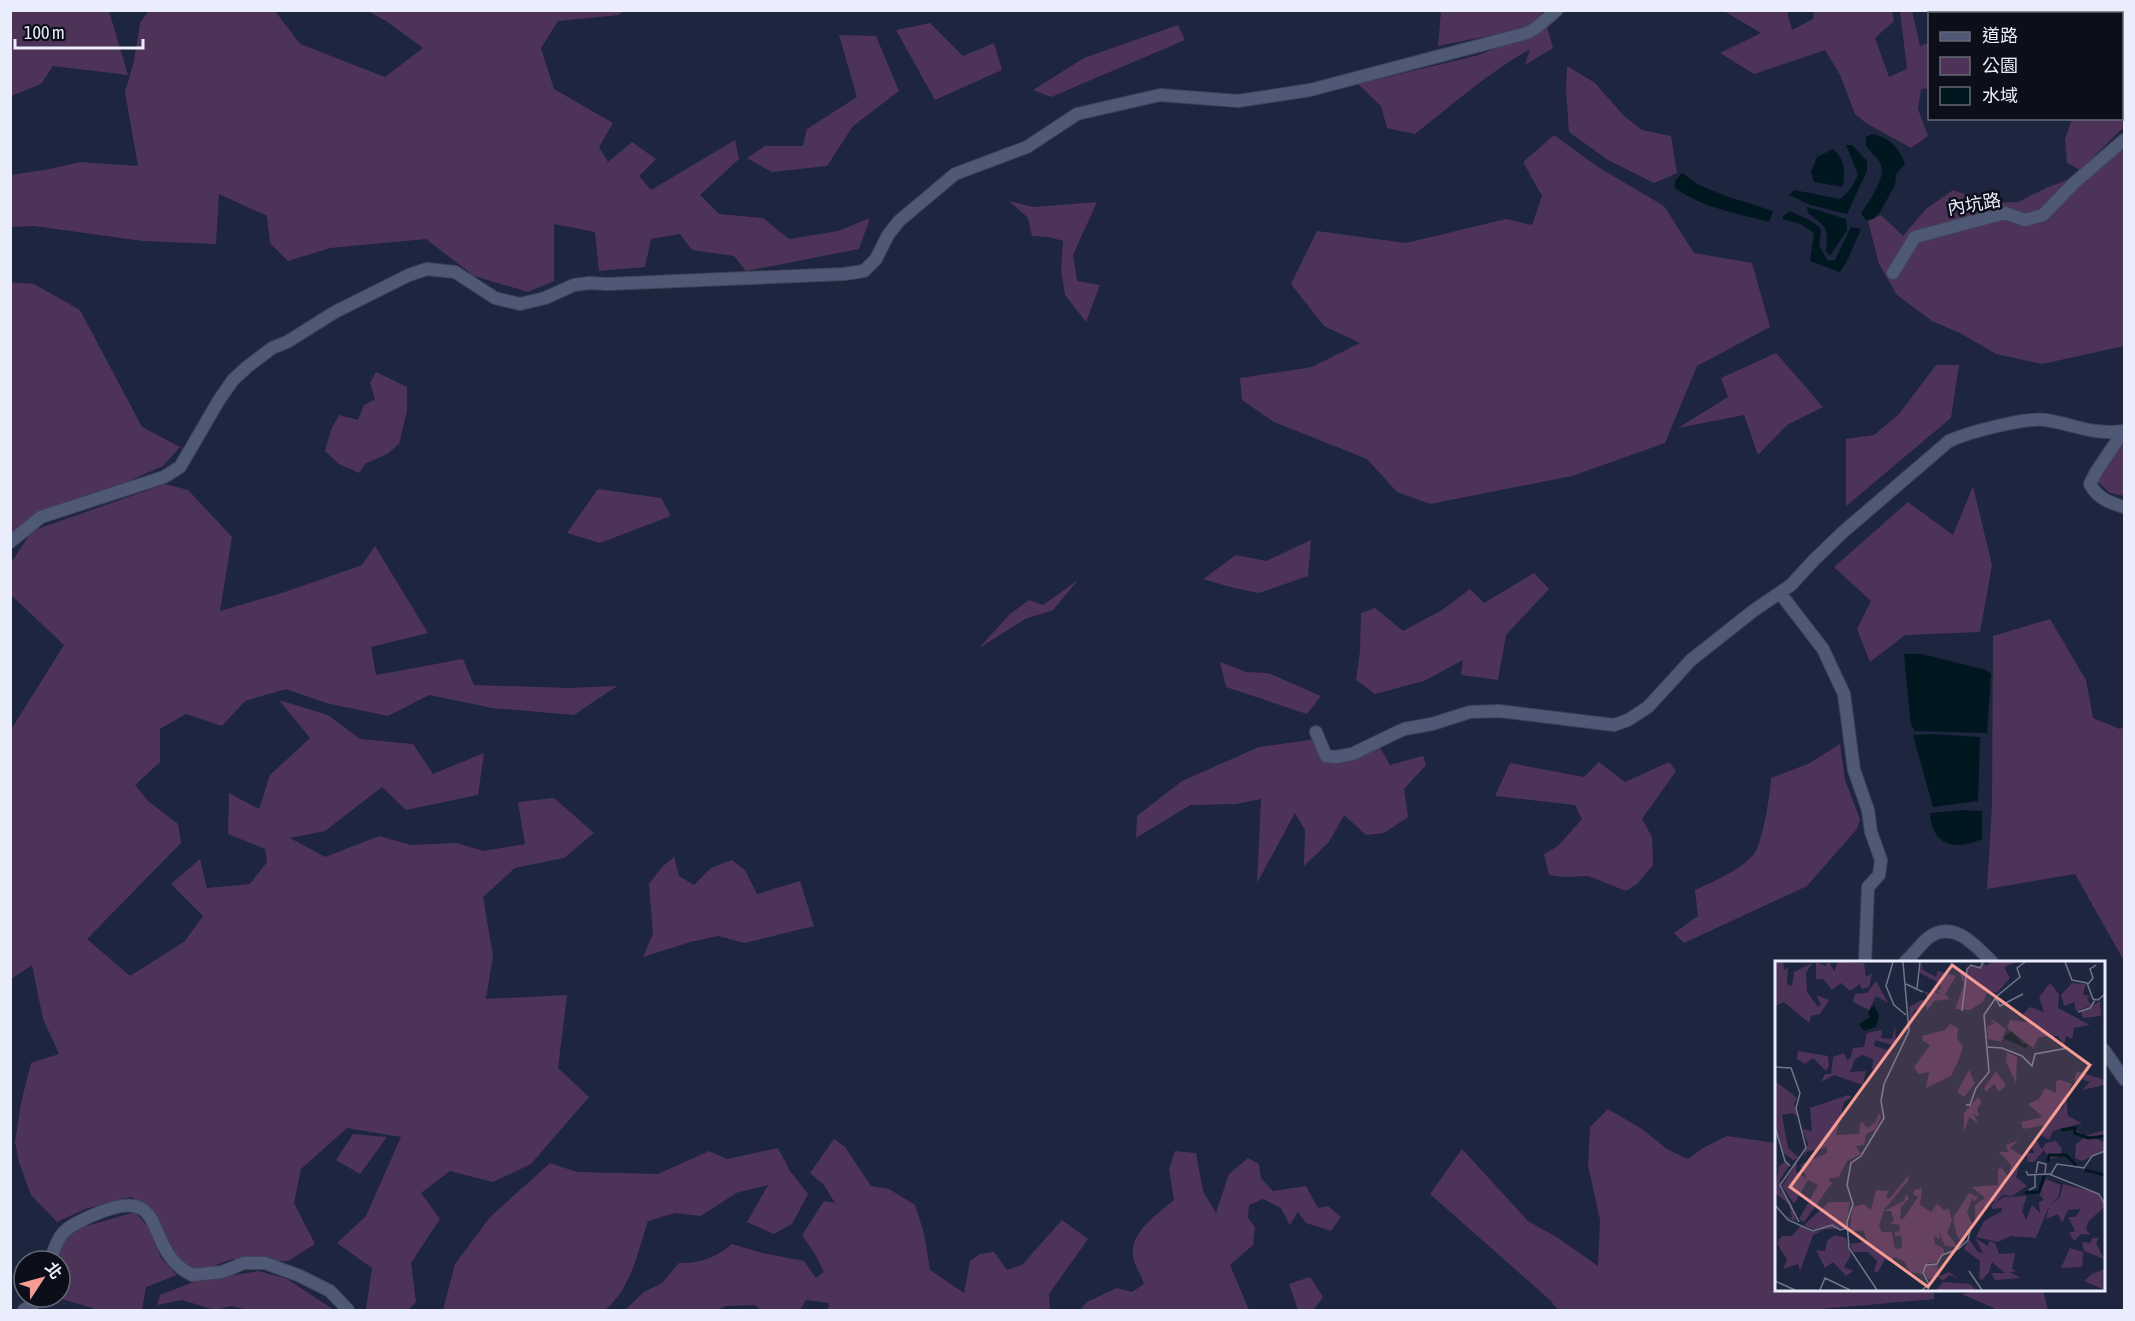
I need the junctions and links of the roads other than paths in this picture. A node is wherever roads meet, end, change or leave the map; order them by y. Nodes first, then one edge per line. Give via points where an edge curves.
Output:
1 (1552, 12) edge
2 (2124, 140) edge
3 (1893, 273) dead end
4 (2124, 432) edge
5 (2124, 507) edge
6 (10, 542) edge
7 (1780, 593) junction
8 (1316, 732) dead end
9 (1865, 961) edge
10 (1907, 961) edge
11 (1990, 961) edge
12 (2105, 1053) edge
13 (2124, 1079) edge
14 (54, 1249) edge
15 (348, 1311) edge

1 - 6 street via 1527,33 1310,90 1238,100 1160,95 1077,114 1028,147 955,174 899,221 864,271 589,283 520,304 495,297 455,272 427,269 409,275 335,312 247,367 219,400 180,467 164,477 41,517
2 - 3 street, 內坑路 via 2043,215 2025,220 2005,213 1914,237
4 - 5 street via 2090,484 2102,498
4 - 7 street via 2095,433 2030,420 1949,441 1843,532
7 - 8 street via 1691,660 1648,707 1621,724 1499,711 1470,712 1404,729 1352,754 1336,757 1326,756
7 - 9 street via 1823,649 1844,694 1854,770 1881,860 1879,875 1868,887
10 - 11 street via 1940,931 1953,931
12 - 13 street
14 - 15 street via 65,1229 99,1213 129,1204 139,1206 150,1216 171,1261 185,1272 222,1272 244,1263 265,1263 330,1291

